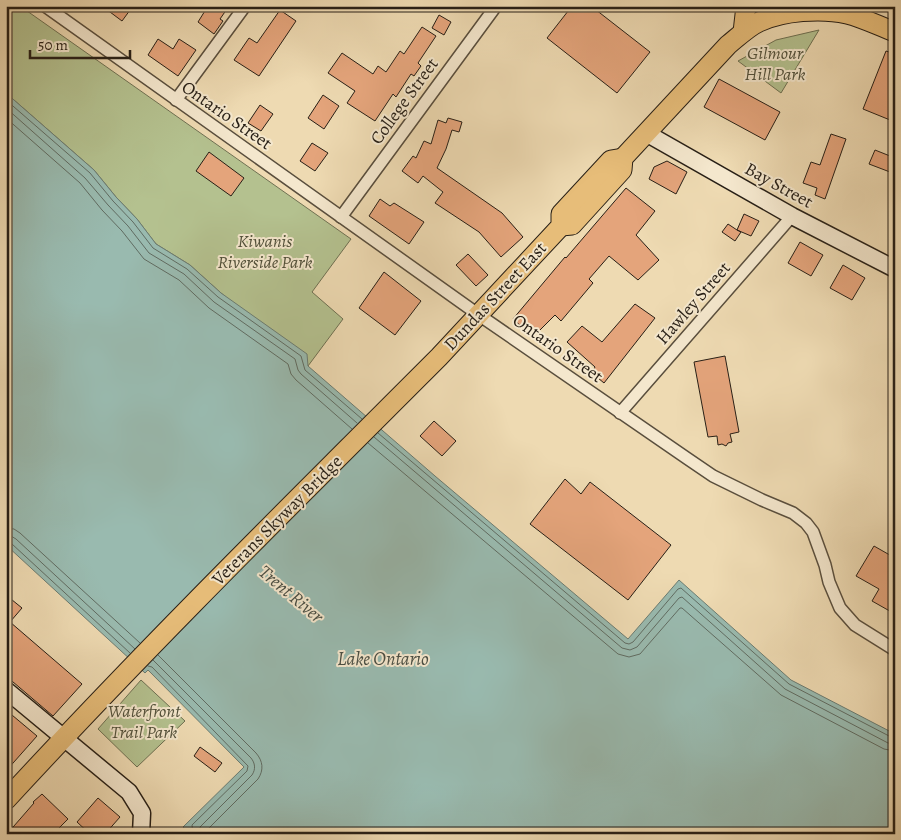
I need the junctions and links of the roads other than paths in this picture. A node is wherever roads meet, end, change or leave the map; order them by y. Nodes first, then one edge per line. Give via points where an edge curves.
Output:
1 (45, 6) edge
2 (245, 6) edge
3 (496, 6) edge
4 (746, 6) edge
5 (781, 10) edge
6 (743, 32) junction
7 (895, 32) edge
8 (176, 100) junction
9 (646, 133) junction
10 (792, 216) junction
11 (341, 217) junction
12 (895, 269) edge
13 (479, 315) junction
14 (430, 366) joint
15 (620, 413) junction
16 (895, 650) edge
17 (6, 690) edge
18 (64, 737) junction
19 (6, 800) edge
20 (141, 834) edge

1 - 8 street, Ontario Street
2 - 8 street
3 - 11 street, College Street
4 - 6 main road
5 - 6 main road, Dundas Street East
5 - 7 main road, Dundas Street East via 847,14
6 - 9 main road, Dundas Street East
8 - 11 street, Ontario Street
9 - 10 street, Bay Street
9 - 13 main road, Dundas Street East via 623,158 622,170 572,225 561,226
10 - 12 street, Bay Street
10 - 15 street, Hawley Street
11 - 13 street, Ontario Street
13 - 14 main road, Dundas Street East
13 - 15 street, Ontario Street
14 - 18 main road, Veterans Skyway Bridge
15 - 16 street, Ontario Street via 713,476 793,513 806,523 813,532 840,608 855,625
17 - 18 street
18 - 19 main road, Veterans Skyway Bridge
18 - 20 street via 129,792 142,813

